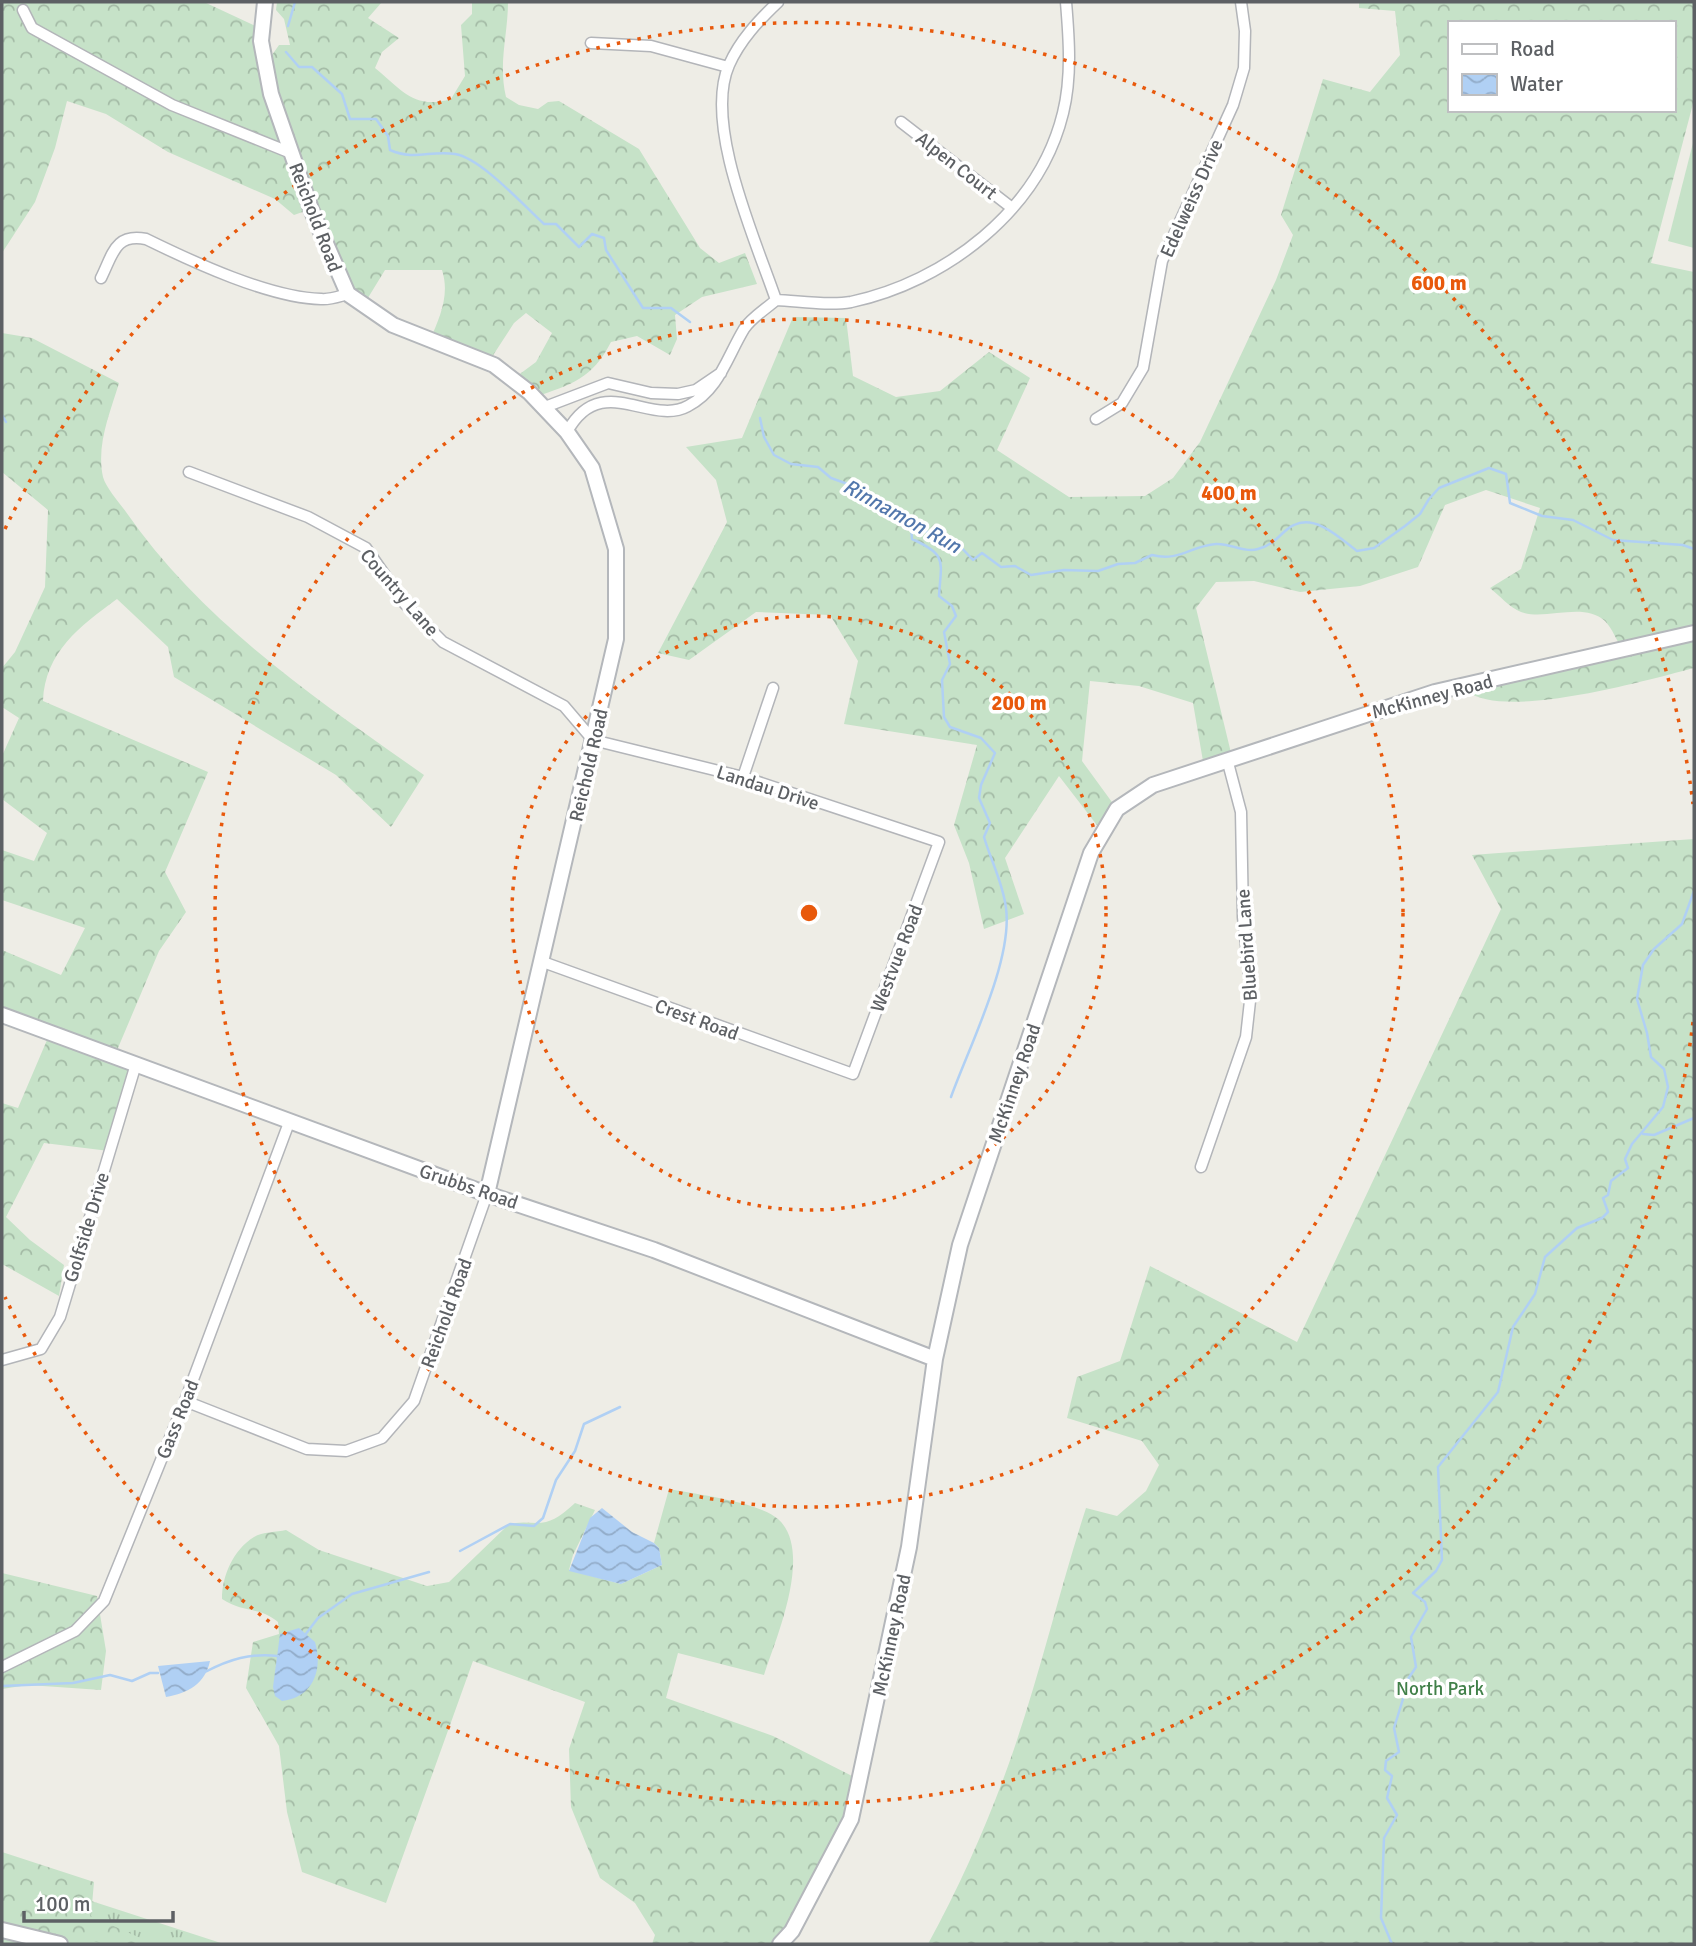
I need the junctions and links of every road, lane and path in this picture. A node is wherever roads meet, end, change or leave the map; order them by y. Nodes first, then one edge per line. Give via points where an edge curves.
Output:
1 (265, 2) edge
2 (778, 2) edge
3 (1066, 2) edge
4 (1241, 2) edge
5 (23, 10) dead end
6 (591, 43) dead end
7 (728, 67) junction
8 (901, 122) dead end
9 (291, 153) junction
10 (1012, 208) junction
11 (101, 278) dead end
12 (348, 293) junction
13 (776, 300) junction
14 (722, 372) junction
15 (544, 407) junction
16 (1096, 419) dead end
17 (567, 432) junction
18 (188, 472) dead end
19 (1694, 633) edge
20 (773, 688) dead end
21 (593, 740) junction
22 (1227, 759) junction
23 (743, 777) junction
24 (939, 842) joint
25 (543, 962) junction
26 (2, 1015) edge
27 (136, 1064) junction
28 (853, 1074) joint
29 (290, 1120) junction
30 (1201, 1167) dead end
31 (487, 1194) junction
32 (934, 1359) junction
33 (2, 1360) edge
34 (185, 1401) junction
35 (2, 1667) edge
36 (2, 1930) edge
37 (60, 1944) edge
38 (780, 1944) edge

1 - 9 street, Reichold Road via 261,41 271,94
2 - 7 street via 755,24
3 - 10 street via 1070,52 1063,114 1042,164
4 - 16 street, Edelweiss Drive via 1244,68 1233,105 1163,261 1143,368 1122,403
5 - 9 street via 32,28 172,105
6 - 7 street via 651,46
7 - 13 street via 723,135
8 - 10 street, Alpen Court
9 - 12 street, Reichold Road via 331,261
10 - 13 street via 964,253 913,284 848,302
11 - 12 street via 120,241 131,236 289,294 323,300
12 - 15 street, Reichold Road via 393,325 494,365
13 - 14 street via 746,326
14 - 15 street via 696,390 678,394 608,383
14 - 17 street via 715,386 687,408 664,410 615,401 576,415
15 - 17 street, Reichold Road
17 - 21 street, Reichold Road via 592,468 616,549 616,639
18 - 21 street, Country Lane via 308,517 366,548 405,604 443,642 564,706
19 - 22 street, McKinney Road via 1435,692
20 - 23 street
21 - 23 street, Landau Drive
21 - 25 street, Reichold Road
22 - 30 street, Bluebird Lane via 1241,811 1250,1011 1246,1037
22 - 32 street, McKinney Road via 1153,785 1117,809 1091,853 960,1245
23 - 24 street, Landau Drive
24 - 28 street, Westvue Road
25 - 28 street, Crest Road
25 - 31 street, Reichold Road
26 - 27 street, Grubbs Road
27 - 29 street, Grubbs Road
27 - 33 street, Golfside Drive via 60,1317 41,1349
29 - 31 street, Grubbs Road
29 - 34 street, Gass Road
31 - 32 street, Grubbs Road via 704,1268
31 - 34 street, Reichold Road via 414,1401 382,1438 346,1451 307,1449
32 - 38 street, McKinney Road via 909,1547 851,1818 792,1931
34 - 35 street, Gass Road via 104,1601 75,1631
36 - 37 street

